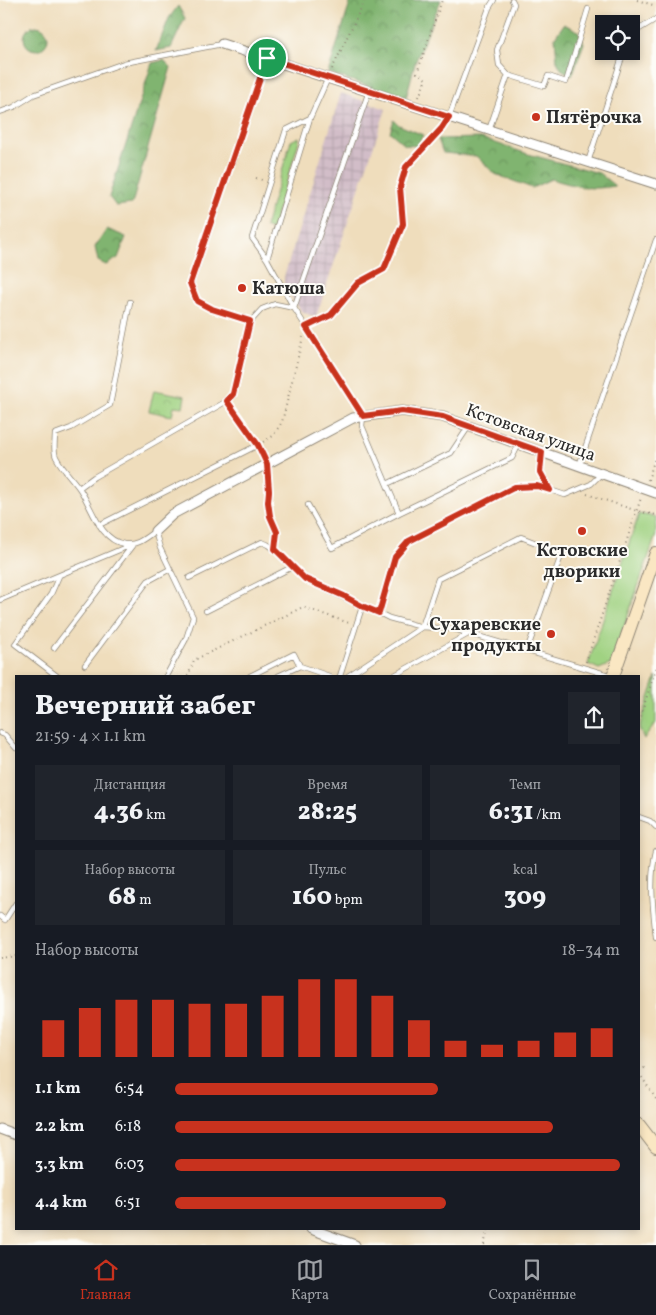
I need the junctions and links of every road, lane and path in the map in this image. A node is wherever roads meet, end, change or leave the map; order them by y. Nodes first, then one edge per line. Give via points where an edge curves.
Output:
1 (365, 0) edge
2 (442, 0) edge
3 (494, 0) edge
4 (512, 0) edge
5 (637, 0) edge
6 (656, 6) edge
7 (588, 9) dead end
8 (656, 19) edge
9 (640, 29) edge
10 (222, 44) joint
11 (267, 58) junction
12 (621, 60) edge
13 (508, 75) junction
14 (328, 78) junction
15 (369, 91) junction
16 (416, 106) junction
17 (0, 112) edge
18 (449, 117) junction
19 (310, 118) junction
20 (489, 130) junction
21 (588, 162) junction
22 (656, 184) edge
23 (656, 240) edge
24 (267, 259) junction
25 (130, 302) dead end
26 (294, 308) junction
27 (250, 321) junction
28 (306, 327) junction
29 (227, 401) junction
30 (363, 416) junction
31 (469, 426) junction
32 (519, 444) junction
33 (258, 445) junction
34 (542, 452) junction
35 (656, 455) edge
36 (267, 464) junction
37 (579, 466) junction
38 (601, 474) junction
39 (387, 484) junction
40 (79, 488) junction
41 (644, 489) junction
42 (550, 490) junction
43 (576, 490) junction
44 (656, 493) edge
45 (308, 505) dead end
46 (637, 511) junction
47 (399, 513) junction
48 (656, 515) edge
49 (99, 525) junction
50 (155, 531) junction
51 (133, 545) junction
52 (275, 549) junction
53 (656, 553) edge
54 (292, 567) junction
55 (170, 569) junction
56 (59, 576) junction
57 (190, 578) dead end
58 (0, 600) edge
59 (362, 606) junction
60 (206, 611) dead end
61 (379, 613) junction
62 (356, 625) junction
63 (422, 628) junction
64 (470, 633) junction
65 (54, 648) dead end
66 (527, 650) junction
67 (85, 665) dead end
68 (300, 666) junction
69 (584, 668) junction
70 (656, 668) edge
71 (56, 675) edge
72 (167, 675) edge
73 (188, 675) edge
74 (252, 675) edge
75 (280, 675) edge
76 (326, 675) edge
77 (340, 675) edge
78 (350, 675) edge
79 (395, 675) edge
80 (608, 675) edge
81 (612, 675) edge
82 (640, 718) edge
83 (0, 733) edge
84 (15, 747) edge
85 (640, 817) edge
86 (656, 827) edge
87 (656, 851) edge
88 (15, 905) edge
89 (0, 916) edge
90 (656, 937) edge
91 (15, 956) edge
92 (0, 958) edge
93 (647, 1067) dead end
94 (640, 1071) edge
95 (640, 1074) edge
96 (656, 1099) edge
97 (640, 1126) edge
98 (0, 1129) edge
99 (15, 1135) edge
100 (656, 1147) edge
101 (314, 1230) edge
102 (488, 1230) edge
103 (355, 1245) edge
104 (484, 1245) edge

1 - 14 path
2 - 16 path via 417,73 426,79
3 - 18 lane
4 - 13 lane via 514,4 497,50 499,65
5 - 6 path
7 - 13 lane via 566,82 548,76 544,86
8 - 9 lane
10 - 11 street
10 - 17 lane via 124,63 33,95
11 - 14 street
11 - 27 lane via 190,283 197,301
12 - 21 lane
13 - 20 lane
14 - 15 street
14 - 19 lane
15 - 16 street
15 - 26 lane
16 - 18 street
18 - 20 street
18 - 28 path via 406,167 400,187 403,224 384,269 358,283 331,315
19 - 24 lane
19 - 24 lane via 286,130 252,238
20 - 21 street
21 - 22 street
23 - 37 lane
24 - 26 lane
25 - 40 lane via 110,405 54,434 55,455
26 - 27 lane via 275,304 262,309
26 - 28 lane
27 - 29 lane via 233,394
28 - 30 lane
28 - 33 path via 282,422 273,436
29 - 33 path
29 - 40 lane
30 - 31 street, Кстовская улица via 402,411 443,417
30 - 36 street, Кстовская улица via 353,418
30 - 39 lane via 362,426
31 - 32 street, Кстовская улица
31 - 39 lane via 451,453
32 - 34 street, Кстовская улица
32 - 47 lane via 512,458
33 - 49 lane
34 - 37 street, Кстовская улица
34 - 42 lane via 540,472
35 - 41 path
36 - 50 street, Кстовская улица via 173,514
36 - 52 path via 268,509 277,532
37 - 38 street, Кстовская улица
38 - 41 street, Кстовская улица
38 - 43 lane via 591,484
39 - 47 lane
40 - 49 lane
41 - 44 street, Кстовская улица
41 - 46 path
42 - 43 lane via 565,495
42 - 61 lane via 537,486 515,487 409,541 395,557
43 - 46 path
45 - 47 lane via 332,548
46 - 48 path
46 - 69 path
49 - 51 lane via 112,539
50 - 51 lane
50 - 55 lane
51 - 56 lane
51 - 65 lane
52 - 54 lane
52 - 57 lane via 262,542
53 - 81 main road
54 - 59 lane via 305,579
54 - 60 lane
55 - 67 lane via 148,581
55 - 72 lane via 193,617 186,639
56 - 58 lane
56 - 71 lane via 51,594 15,644
59 - 61 lane
59 - 62 lane
61 - 63 lane
62 - 73 path via 303,607 194,660
62 - 77 lane
63 - 64 lane
63 - 66 lane via 438,579 521,537 562,553
63 - 78 lane
64 - 66 lane
64 - 79 lane
66 - 69 lane
68 - 74 lane via 294,654
68 - 75 lane
68 - 76 lane
69 - 80 lane
70 - 82 path
83 - 84 lane
85 - 86 lane
87 - 90 lane via 653,902
88 - 89 lane via 5,920
91 - 92 path
93 - 94 path
95 - 96 path
97 - 100 main road
98 - 99 street
101 - 103 street
102 - 104 path

